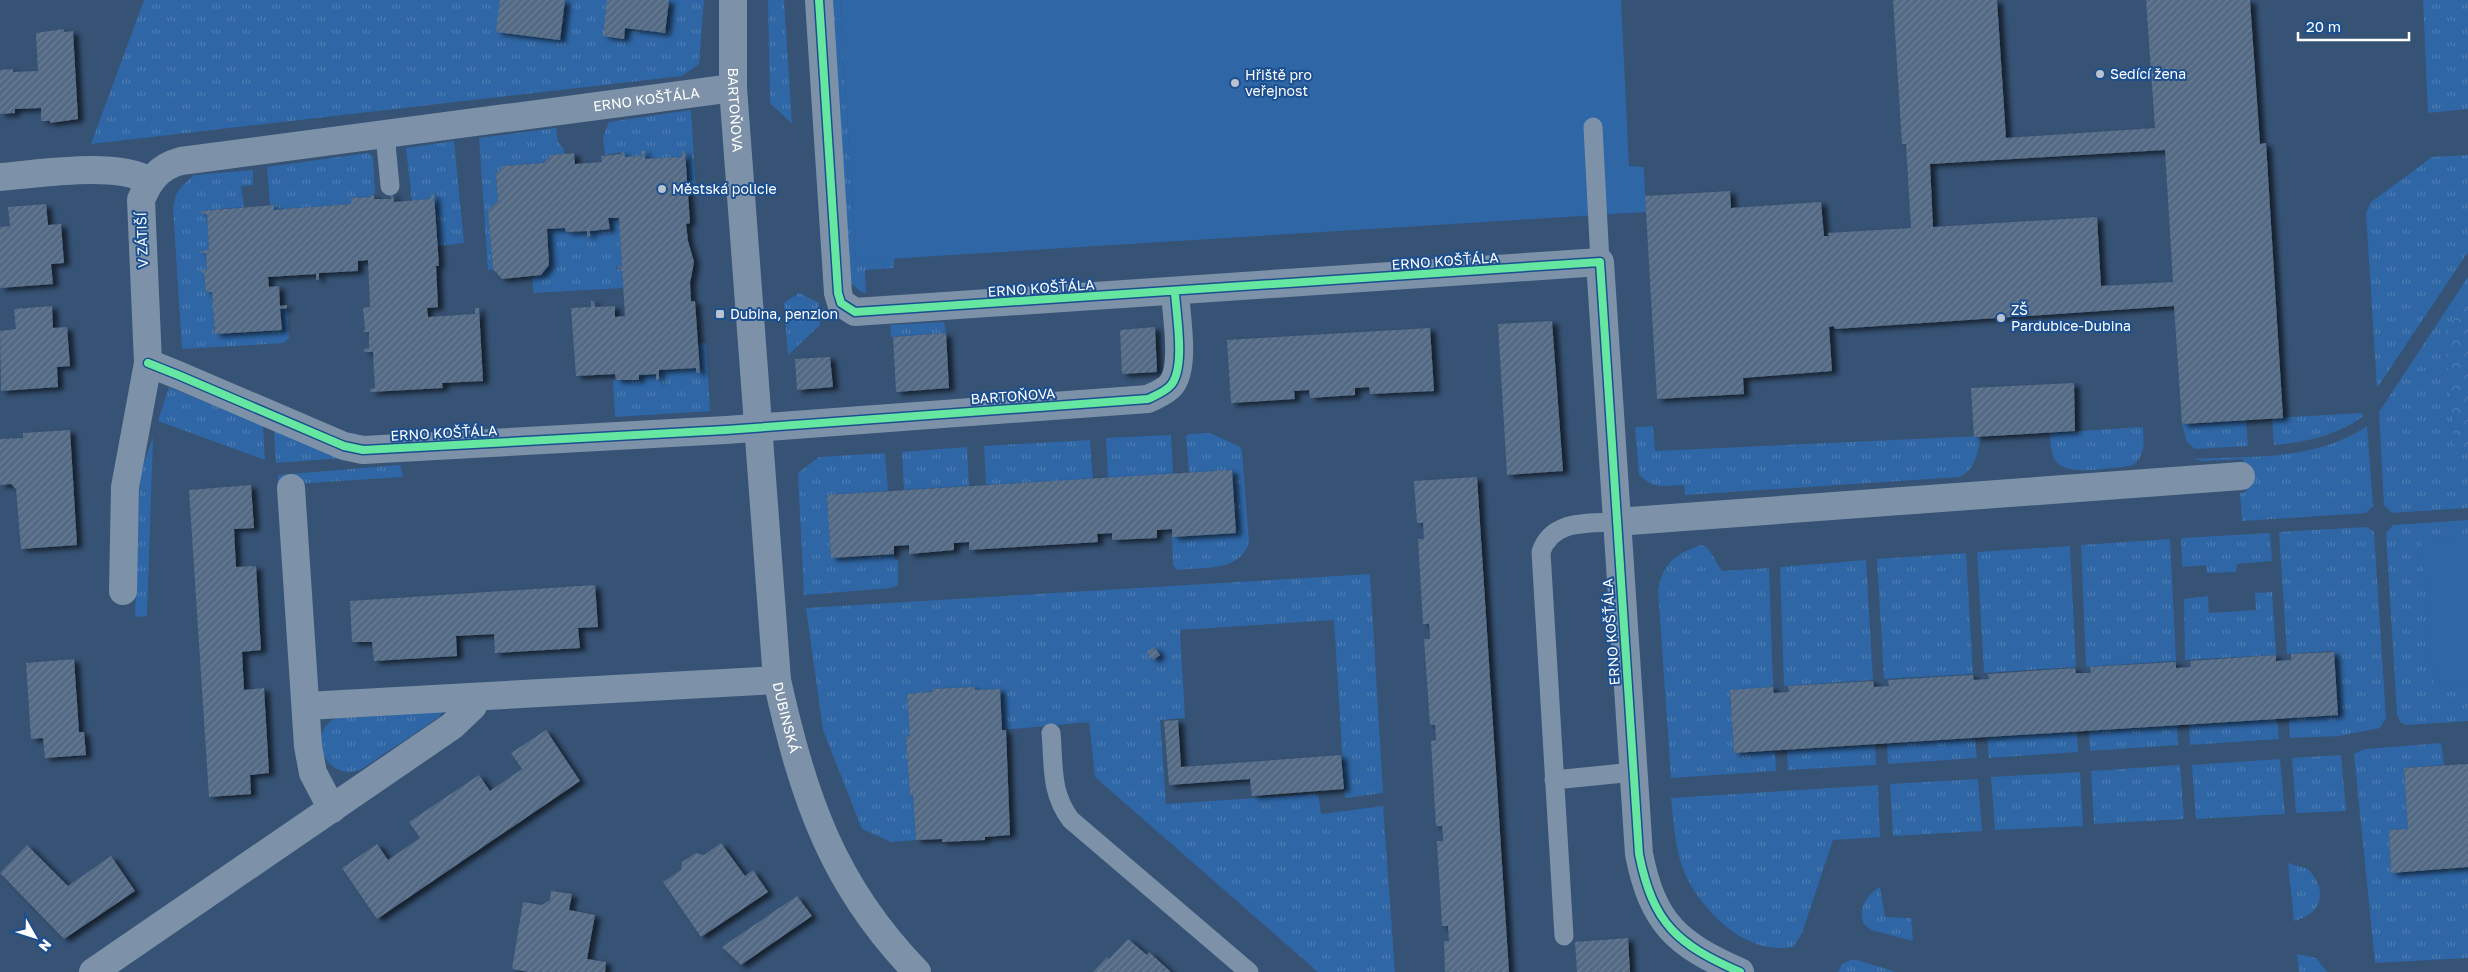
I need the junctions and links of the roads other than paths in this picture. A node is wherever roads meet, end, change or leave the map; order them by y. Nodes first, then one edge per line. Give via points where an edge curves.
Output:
1 (733, 0) edge
2 (819, 0) edge
3 (733, 88) junction
4 (1593, 127) dead end
5 (385, 134) junction
6 (0, 177) edge
7 (150, 181) junction
8 (390, 186) dead end
9 (1600, 262) junction
10 (1174, 292) junction
11 (148, 364) junction
12 (758, 428) junction
13 (2241, 476) dead end
14 (291, 488) dead end
15 (1616, 522) junction
16 (123, 591) dead end
17 (777, 680) junction
18 (475, 697) junction
19 (306, 706) junction
20 (1051, 733) dead end
21 (1634, 772) junction
22 (1554, 780) junction
23 (332, 809) junction
24 (1564, 936) dead end
25 (93, 972) edge
26 (917, 972) edge
27 (1249, 972) edge
28 (1740, 972) edge

1 - 3 street, BARTOŇOVA
2 - 10 street, ERNO KOŠŤÁLA via 838,293 841,303 848,309 866,312
3 - 5 street, ERNO KOŠŤÁLA
3 - 12 street, BARTOŇOVA
4 - 9 lane
5 - 7 street, ERNO KOŠŤÁLA via 181,161 166,166
5 - 8 lane
6 - 7 street via 110,171 137,174
7 - 11 street, V ZÁTIŠÍ via 141,200 140,215
9 - 10 street, ERNO KOŠŤÁLA
9 - 15 street, ERNO KOŠŤÁLA
10 - 12 street, BARTOŇOVA via 1179,358 1177,373 1172,384 1148,399
11 - 12 street, ERNO KOŠŤÁLA via 344,446 363,450
11 - 16 street, V ZÁTIŠÍ via 125,487
12 - 17 street, DUBINSKÁ
13 - 15 street
14 - 19 street
15 - 21 street, ERNO KOŠŤÁLA
15 - 22 lane via 1561,527 1548,536 1541,552
17 - 18 street
17 - 26 street, DUBINSKÁ via 793,752 825,841 873,921
18 - 19 street
18 - 23 street via 473,706 458,722
19 - 23 street via 313,773
20 - 27 lane via 1056,793 1071,820
21 - 22 lane
21 - 28 street, ERNO KOŠŤÁLA via 1639,854 1653,905 1683,942
22 - 24 lane
23 - 25 street

